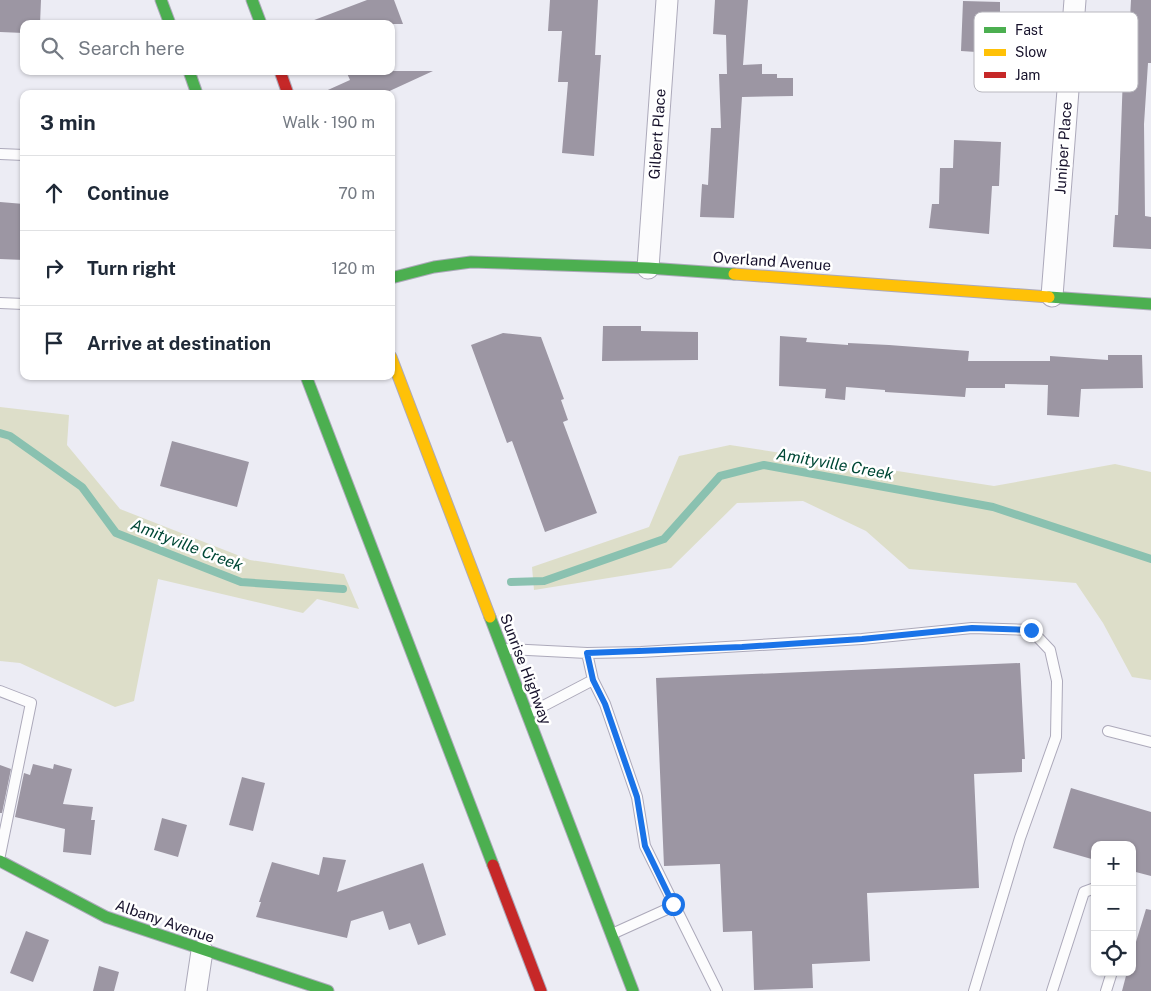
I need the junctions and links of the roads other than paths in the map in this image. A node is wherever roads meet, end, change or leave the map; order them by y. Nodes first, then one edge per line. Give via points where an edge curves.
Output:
1 (161, 0) edge
2 (252, 0) edge
3 (667, 0) edge
4 (168, 20) edge
5 (260, 20) edge
6 (190, 75) edge
7 (281, 75) edge
8 (196, 90) edge
9 (287, 90) edge
10 (1068, 92) edge
11 (0, 154) edge
12 (20, 155) edge
13 (648, 268) junction
14 (395, 277) edge
15 (1052, 296) junction
16 (0, 303) edge
17 (20, 304) edge
18 (1151, 304) edge
19 (395, 368) edge
20 (308, 380) edge
21 (502, 649) junction
22 (587, 653) junction
23 (593, 680) junction
24 (0, 691) edge
25 (528, 715) junction
26 (1108, 732) dead end
27 (1151, 742) edge
28 (0, 855) edge
29 (0, 861) edge
30 (1091, 889) edge
31 (674, 906) junction
32 (611, 934) junction
33 (202, 951) junction
34 (1111, 976) edge
35 (196, 991) edge
36 (328, 991) edge
37 (541, 991) edge
38 (633, 991) edge
39 (717, 991) edge
40 (974, 991) edge
41 (1052, 991) edge
42 (1106, 991) edge

1 - 4 main road
2 - 5 main road
3 - 13 street, Gilbert Place
6 - 8 main road
7 - 9 main road
10 - 15 street, Juniper Place
11 - 12 lane
13 - 14 main road, Overland Avenue via 470,262
13 - 15 main road, Overland Avenue
15 - 18 main road, Overland Avenue
16 - 17 lane
19 - 21 main road, Sunrise Highway
20 - 37 main road
21 - 22 lane
21 - 25 main road, Sunrise Highway
22 - 23 lane
22 - 40 lane via 742,647 972,628 1031,630 1050,650 1057,681 1056,737 1020,838
23 - 25 lane
23 - 31 lane via 605,704 637,797 645,846
24 - 28 lane via 31,703
25 - 32 main road, Sunrise Highway
26 - 27 lane
29 - 33 main road, Albany Avenue via 106,917
30 - 41 lane via 1084,892
31 - 32 lane
31 - 39 lane
32 - 38 main road, Sunrise Highway
33 - 35 street
33 - 36 main road, Albany Avenue
34 - 42 lane

